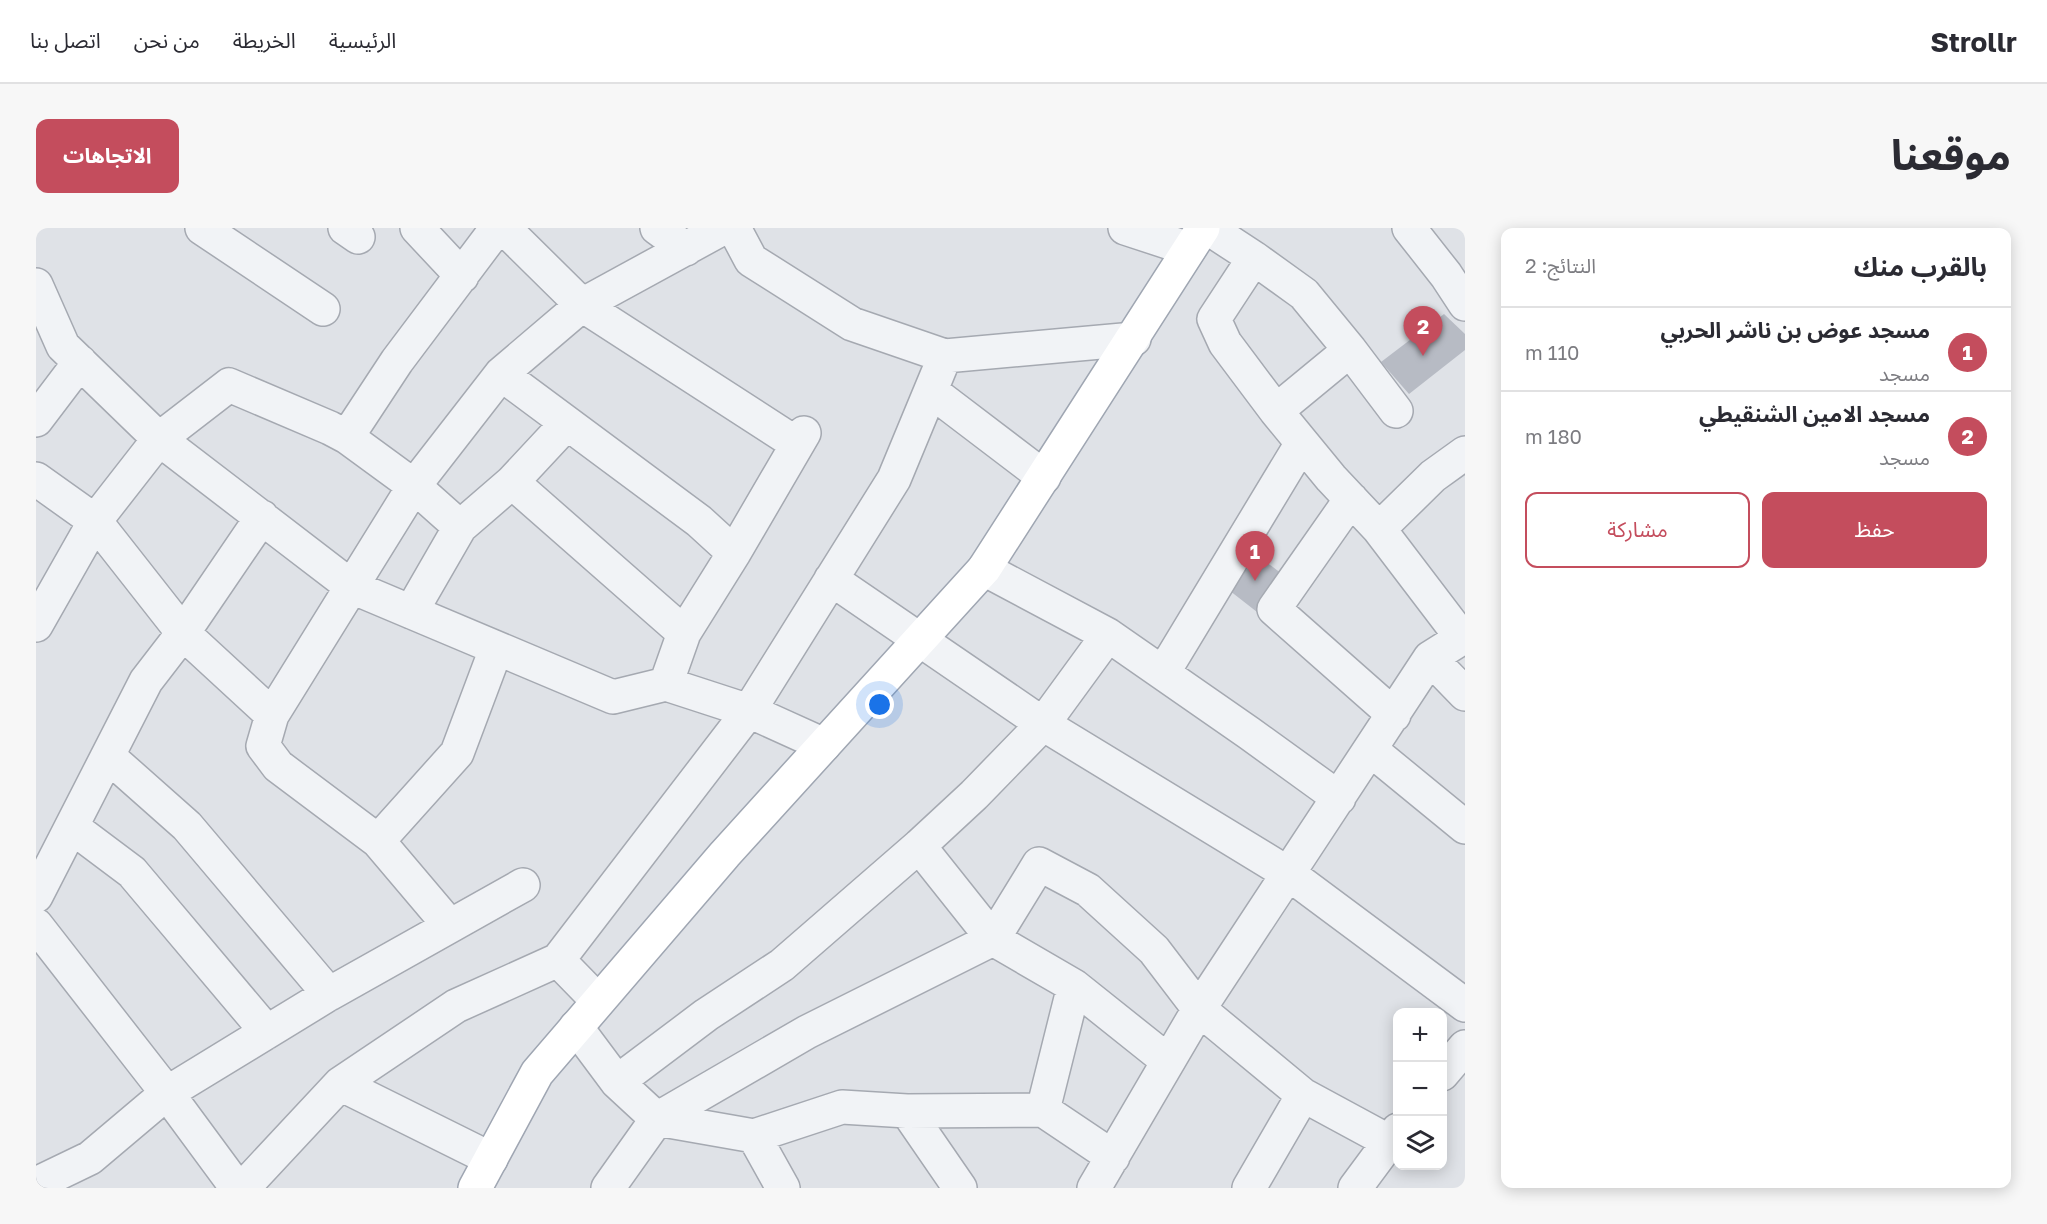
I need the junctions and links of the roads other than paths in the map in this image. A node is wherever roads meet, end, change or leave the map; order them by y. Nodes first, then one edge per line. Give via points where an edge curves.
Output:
1 (202, 228) edge
2 (417, 228) edge
3 (497, 228) edge
4 (504, 228) edge
5 (657, 228) edge
6 (723, 228) edge
7 (734, 228) edge
8 (1125, 228) edge
9 (1409, 228) edge
10 (1200, 235) edge
11 (686, 249) junction
12 (1254, 258) junction
13 (462, 276) junction
14 (36, 285) edge
15 (1465, 304) edge
16 (582, 305) junction
17 (323, 309) dead end
18 (1134, 339) junction
19 (1350, 350) junction
20 (945, 356) junction
21 (80, 362) junction
22 (501, 374) junction
23 (931, 391) junction
24 (39, 411) edge
25 (1276, 411) junction
26 (1396, 411) dead end
27 (567, 423) junction
28 (347, 437) junction
29 (159, 439) junction
30 (1302, 443) junction
31 (1465, 453) edge
32 (1044, 477) junction
33 (36, 479) edge
34 (512, 482) junction
35 (414, 486) junction
36 (1351, 499) junction
37 (262, 517) junction
38 (95, 521) junction
39 (460, 527) junction
40 (1379, 529) junction
41 (734, 553) junction
42 (984, 569) junction
43 (831, 579) junction
44 (352, 587) junction
45 (411, 612) junction
46 (36, 625) edge
47 (183, 633) junction
48 (684, 633) junction
49 (1108, 635) junction
50 (1464, 637) edge
51 (920, 640) junction
52 (496, 649) junction
53 (1430, 658) junction
54 (1163, 673) junction
55 (666, 684) junction
56 (1465, 693) edge
57 (749, 711) junction
58 (1394, 715) junction
59 (272, 716) junction
60 (1043, 724) junction
61 (824, 746) junction
62 (1371, 750) junction
63 (108, 756) junction
64 (1339, 798) junction
65 (72, 827) junction
66 (1465, 827) edge
67 (378, 841) junction
68 (919, 846) junction
69 (1288, 874) junction
70 (523, 885) dead end
71 (36, 896) edge
72 (36, 925) edge
73 (450, 926) junction
74 (993, 939) junction
75 (558, 960) junction
76 (1074, 986) junction
77 (330, 994) junction
78 (598, 1001) junction
79 (1465, 1005) edge
80 (1199, 1009) junction
81 (576, 1027) junction
82 (267, 1032) junction
83 (1465, 1047) edge
84 (1168, 1061) junction
85 (1447, 1069) edge
86 (617, 1082) junction
87 (340, 1084) junction
88 (167, 1093) junction
89 (1303, 1095) junction
90 (1043, 1110) junction
91 (907, 1111) junction
92 (657, 1119) junction
93 (1393, 1135) edge
94 (754, 1136) junction
95 (1113, 1157) junction
96 (491, 1159) junction
97 (36, 1184) edge
98 (237, 1188) edge
99 (243, 1188) edge
100 (475, 1188) edge
101 (609, 1188) edge
102 (783, 1188) edge
103 (960, 1188) edge
104 (1094, 1188) edge
105 (1249, 1188) edge
106 (1355, 1188) edge

1 - 17 street
2 - 13 street
3 - 13 street
4 - 16 street
5 - 11 street
6 - 11 street
7 - 20 street via 752,260 852,324
8 - 10 street
9 - 15 street
10 - 12 street
10 - 18 main road
11 - 16 street
12 - 19 street via 1304,294
12 - 25 street via 1214,319 1225,343
13 - 28 street via 397,361
14 - 21 street via 63,346
16 - 22 street
16 - 41 street via 800,439
18 - 20 street
18 - 32 main road
19 - 25 street
19 - 26 street
20 - 23 street
21 - 24 street
21 - 29 street
22 - 27 street
22 - 35 street
23 - 32 street
23 - 43 street via 894,479
25 - 30 street
27 - 34 street
27 - 41 street via 699,520
28 - 29 street via 229,385
28 - 35 street
29 - 37 street
29 - 38 street
30 - 36 street
30 - 54 street
31 - 40 street via 1433,476
32 - 42 main road
33 - 38 street
34 - 39 street
34 - 48 street
35 - 39 street
35 - 44 street
36 - 40 street
36 - 58 street via 1274,609
37 - 44 street
37 - 47 street
38 - 46 street
38 - 47 street
39 - 45 street
40 - 50 street
41 - 48 street
42 - 49 street
42 - 51 main road
43 - 51 street
43 - 57 street
44 - 45 street
44 - 59 street
45 - 52 street
47 - 59 street
47 - 63 street via 146,681
48 - 55 street
49 - 54 street
49 - 60 street
50 - 53 street
51 - 60 street
51 - 61 main road
52 - 55 street via 613,697
52 - 67 street via 457,753
53 - 56 street
53 - 58 street
54 - 64 street
55 - 57 street
57 - 61 street
57 - 75 street
58 - 62 street
59 - 67 street via 263,746 278,766
60 - 68 street
60 - 69 street
61 - 78 main road
62 - 64 street
62 - 66 street
63 - 65 street
63 - 77 street via 187,826
64 - 69 street
65 - 71 street
65 - 82 street via 132,872
67 - 73 street
68 - 74 street
68 - 86 street via 782,965 706,1015
69 - 79 street
69 - 80 street
70 - 73 street
72 - 88 street
73 - 77 street
74 - 76 street
74 - 80 street via 1039,864 1088,890 1154,950
74 - 92 street via 807,1032
75 - 78 street
75 - 87 street via 456,1006
76 - 84 street
76 - 90 street
77 - 82 street
78 - 81 main road
80 - 84 street
80 - 89 street
81 - 86 street
81 - 96 main road via 537,1073
82 - 88 street
83 - 85 street
84 - 95 street
86 - 92 street
87 - 96 street
87 - 99 street
88 - 97 street via 90,1158
88 - 98 street
89 - 93 street
89 - 105 street
90 - 91 street
90 - 95 street
91 - 94 street via 842,1107
91 - 103 street
92 - 94 street
92 - 101 street
93 - 106 street
94 - 102 street
95 - 104 street
96 - 100 main road

